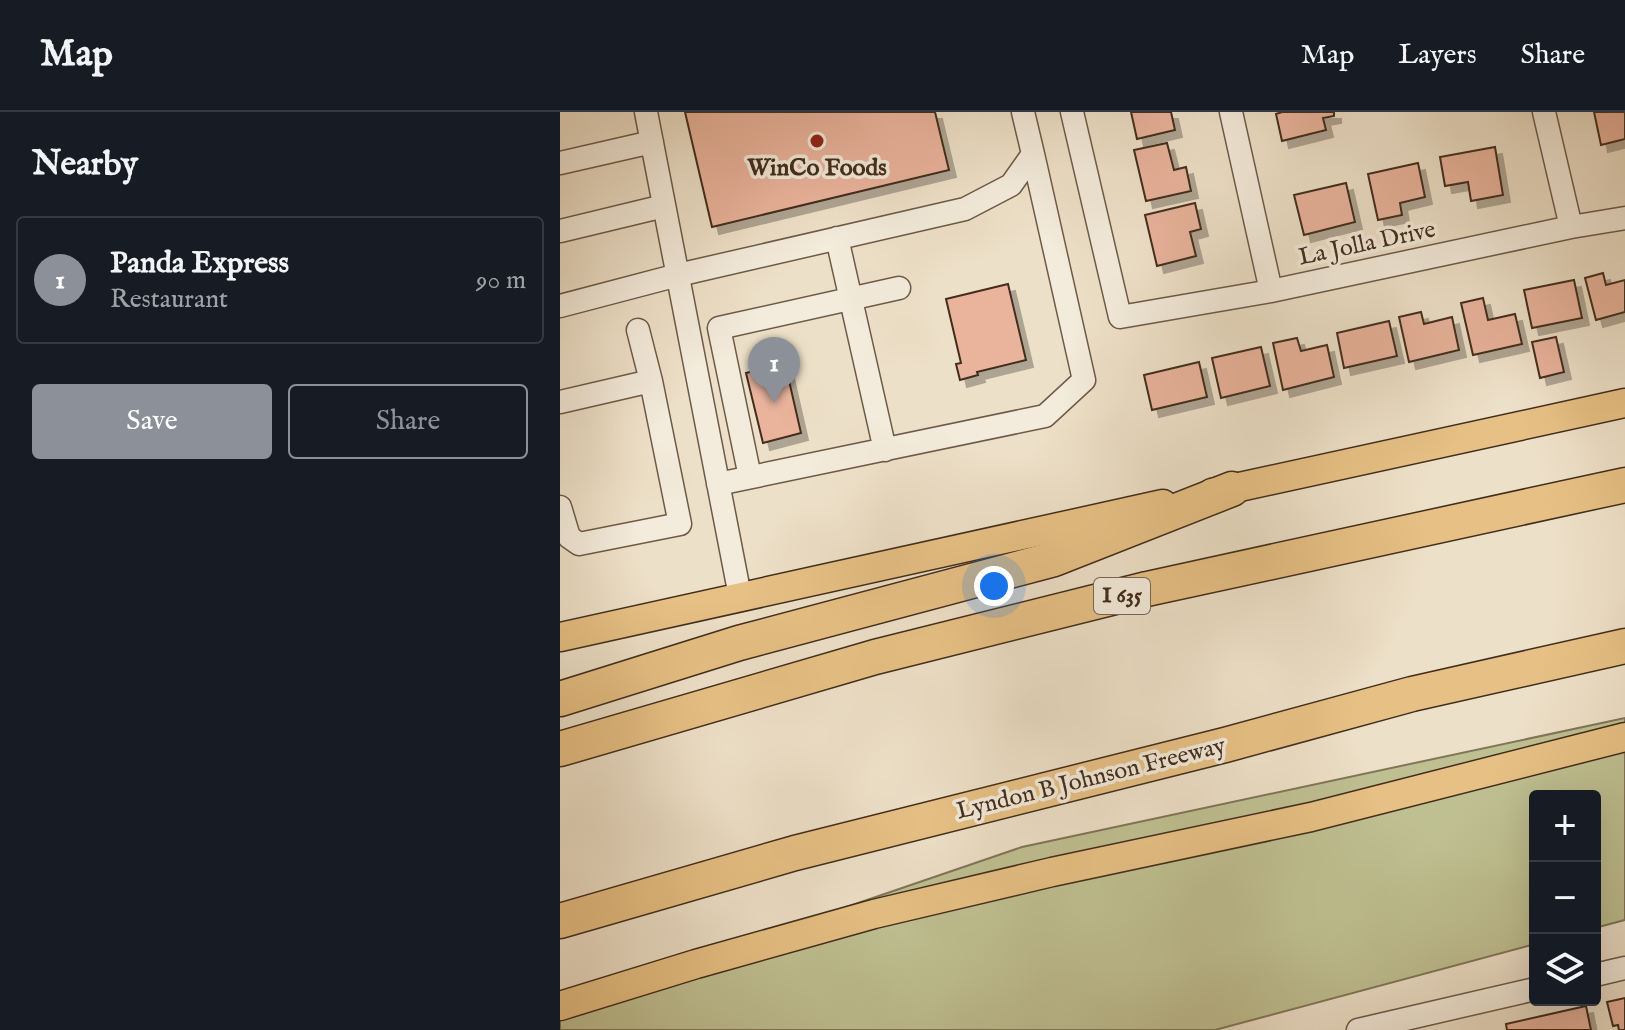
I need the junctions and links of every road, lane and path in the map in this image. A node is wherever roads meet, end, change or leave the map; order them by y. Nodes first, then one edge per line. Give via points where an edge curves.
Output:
1 (646, 112) edge
2 (1023, 112) edge
3 (1072, 112) edge
4 (1231, 112) edge
5 (1544, 112) edge
6 (652, 142) junction
7 (1033, 154) junction
8 (560, 163) edge
9 (664, 206) junction
10 (1625, 218) edge
11 (1571, 227) junction
12 (560, 231) edge
13 (837, 238) junction
14 (678, 275) junction
15 (899, 288) dead end
16 (1271, 291) junction
17 (849, 298) junction
18 (560, 306) edge
19 (638, 330) dead end
20 (651, 381) junction
21 (560, 402) edge
22 (1625, 403) edge
23 (885, 450) junction
24 (750, 477) junction
25 (718, 484) junction
26 (1625, 485) edge
27 (1232, 489) junction
28 (560, 507) edge
29 (740, 596) junction
30 (560, 637) edge
31 (1625, 646) edge
32 (560, 699) edge
33 (1625, 737) edge
34 (560, 749) edge
35 (560, 921) edge
36 (1625, 968) edge
37 (1601, 974) edge
38 (1529, 990) edge
39 (560, 1006) edge
40 (1358, 1030) edge

1 - 6 street
2 - 7 street
3 - 16 street, La Jolla Drive via 1120,317
4 - 16 street
5 - 11 street
6 - 8 street
6 - 9 street
7 - 13 street via 1011,185 965,209
7 - 23 street via 1084,380 1045,416
9 - 12 street
9 - 14 street
10 - 11 street, La Jolla Drive
11 - 16 street, La Jolla Drive
13 - 14 street
13 - 17 street
14 - 18 street
14 - 25 street
15 - 17 street
17 - 23 street
17 - 24 street via 719,328
19 - 20 street
20 - 21 street
20 - 28 street via 680,524 579,544 569,537
22 - 27 main road
23 - 24 street
24 - 25 street
25 - 29 street
26 - 34 highway, I 635 via 1147,589 875,657
27 - 29 main road
27 - 32 highway via 1054,559 739,643
29 - 30 main road
31 - 35 highway, Lyndon B Johnson Freeway via 1412,694 795,853
33 - 39 main road via 1311,817 874,914
36 - 37 street
38 - 40 street

